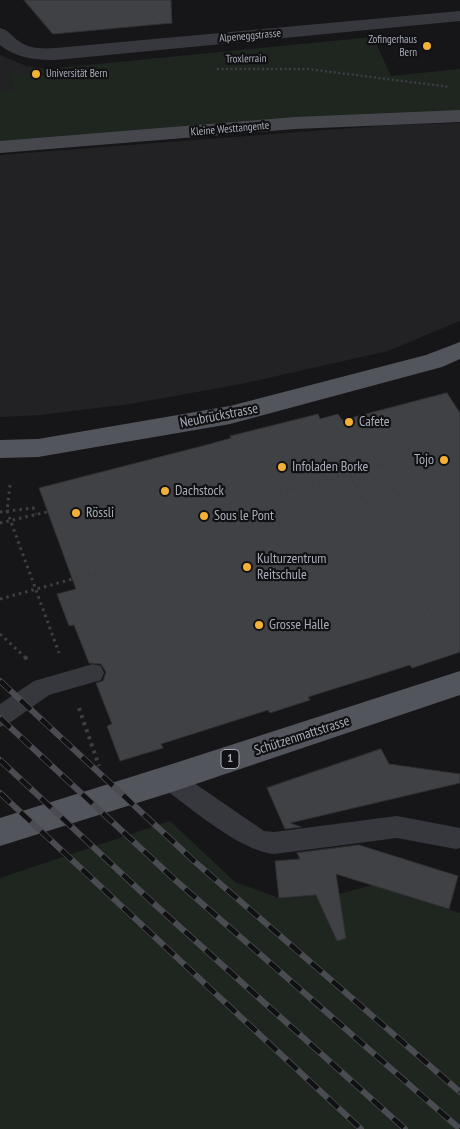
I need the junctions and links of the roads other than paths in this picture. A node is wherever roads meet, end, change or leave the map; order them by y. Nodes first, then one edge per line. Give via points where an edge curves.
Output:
1 (460, 16) edge
2 (0, 34) edge
3 (460, 116) edge
4 (0, 147) edge
5 (460, 350) edge
6 (460, 359) edge
7 (434, 361) junction
8 (0, 449) edge
9 (92, 673) dead end
10 (460, 683) edge
11 (0, 717) edge
12 (170, 779) junction
13 (0, 832) edge
14 (456, 838) dead end

1 - 2 street, Alpeneggstrasse via 40,54 17,50
3 - 4 main road, Kleine Westtangente via 295,123
5 - 7 main road, Neubrückstrasse
6 - 7 main road, Neubrückstrasse
7 - 8 main road, Neubrückstrasse via 230,415 38,448
9 - 11 lane via 42,688
10 - 12 main road, Schützenmattstrasse / 1
12 - 13 main road, Schützenmattstrasse / 1
12 - 14 lane via 263,842 397,827

